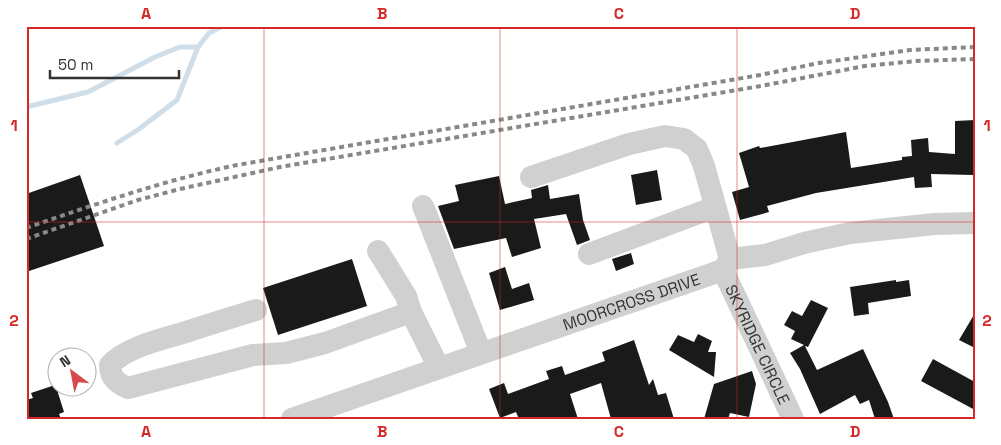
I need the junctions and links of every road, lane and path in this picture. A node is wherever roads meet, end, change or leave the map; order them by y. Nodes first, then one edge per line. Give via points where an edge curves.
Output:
1 (531, 177) dead end
2 (423, 206) dead end
3 (715, 206) junction
4 (975, 223) edge
5 (378, 251) dead end
6 (589, 254) dead end
7 (727, 264) junction
8 (256, 310) dead end
9 (411, 312) junction
10 (481, 353) junction
11 (439, 368) junction
12 (292, 419) edge
13 (792, 419) edge

1 - 3 street, SKYRIDGE CIRCLE via 629,144 665,136 684,139 696,149
2 - 10 street
3 - 6 street
3 - 7 street, SKYRIDGE CIRCLE
4 - 7 street, MOORCROSS DRIVE via 850,233
5 - 9 street via 406,296
7 - 10 street, MOORCROSS DRIVE
7 - 13 street, SKYRIDGE CIRCLE
8 - 9 street via 125,354 110,365 112,378 128,388 253,355 286,353 325,343
9 - 11 street
10 - 11 street, MOORCROSS DRIVE
11 - 12 street, MOORCROSS DRIVE

